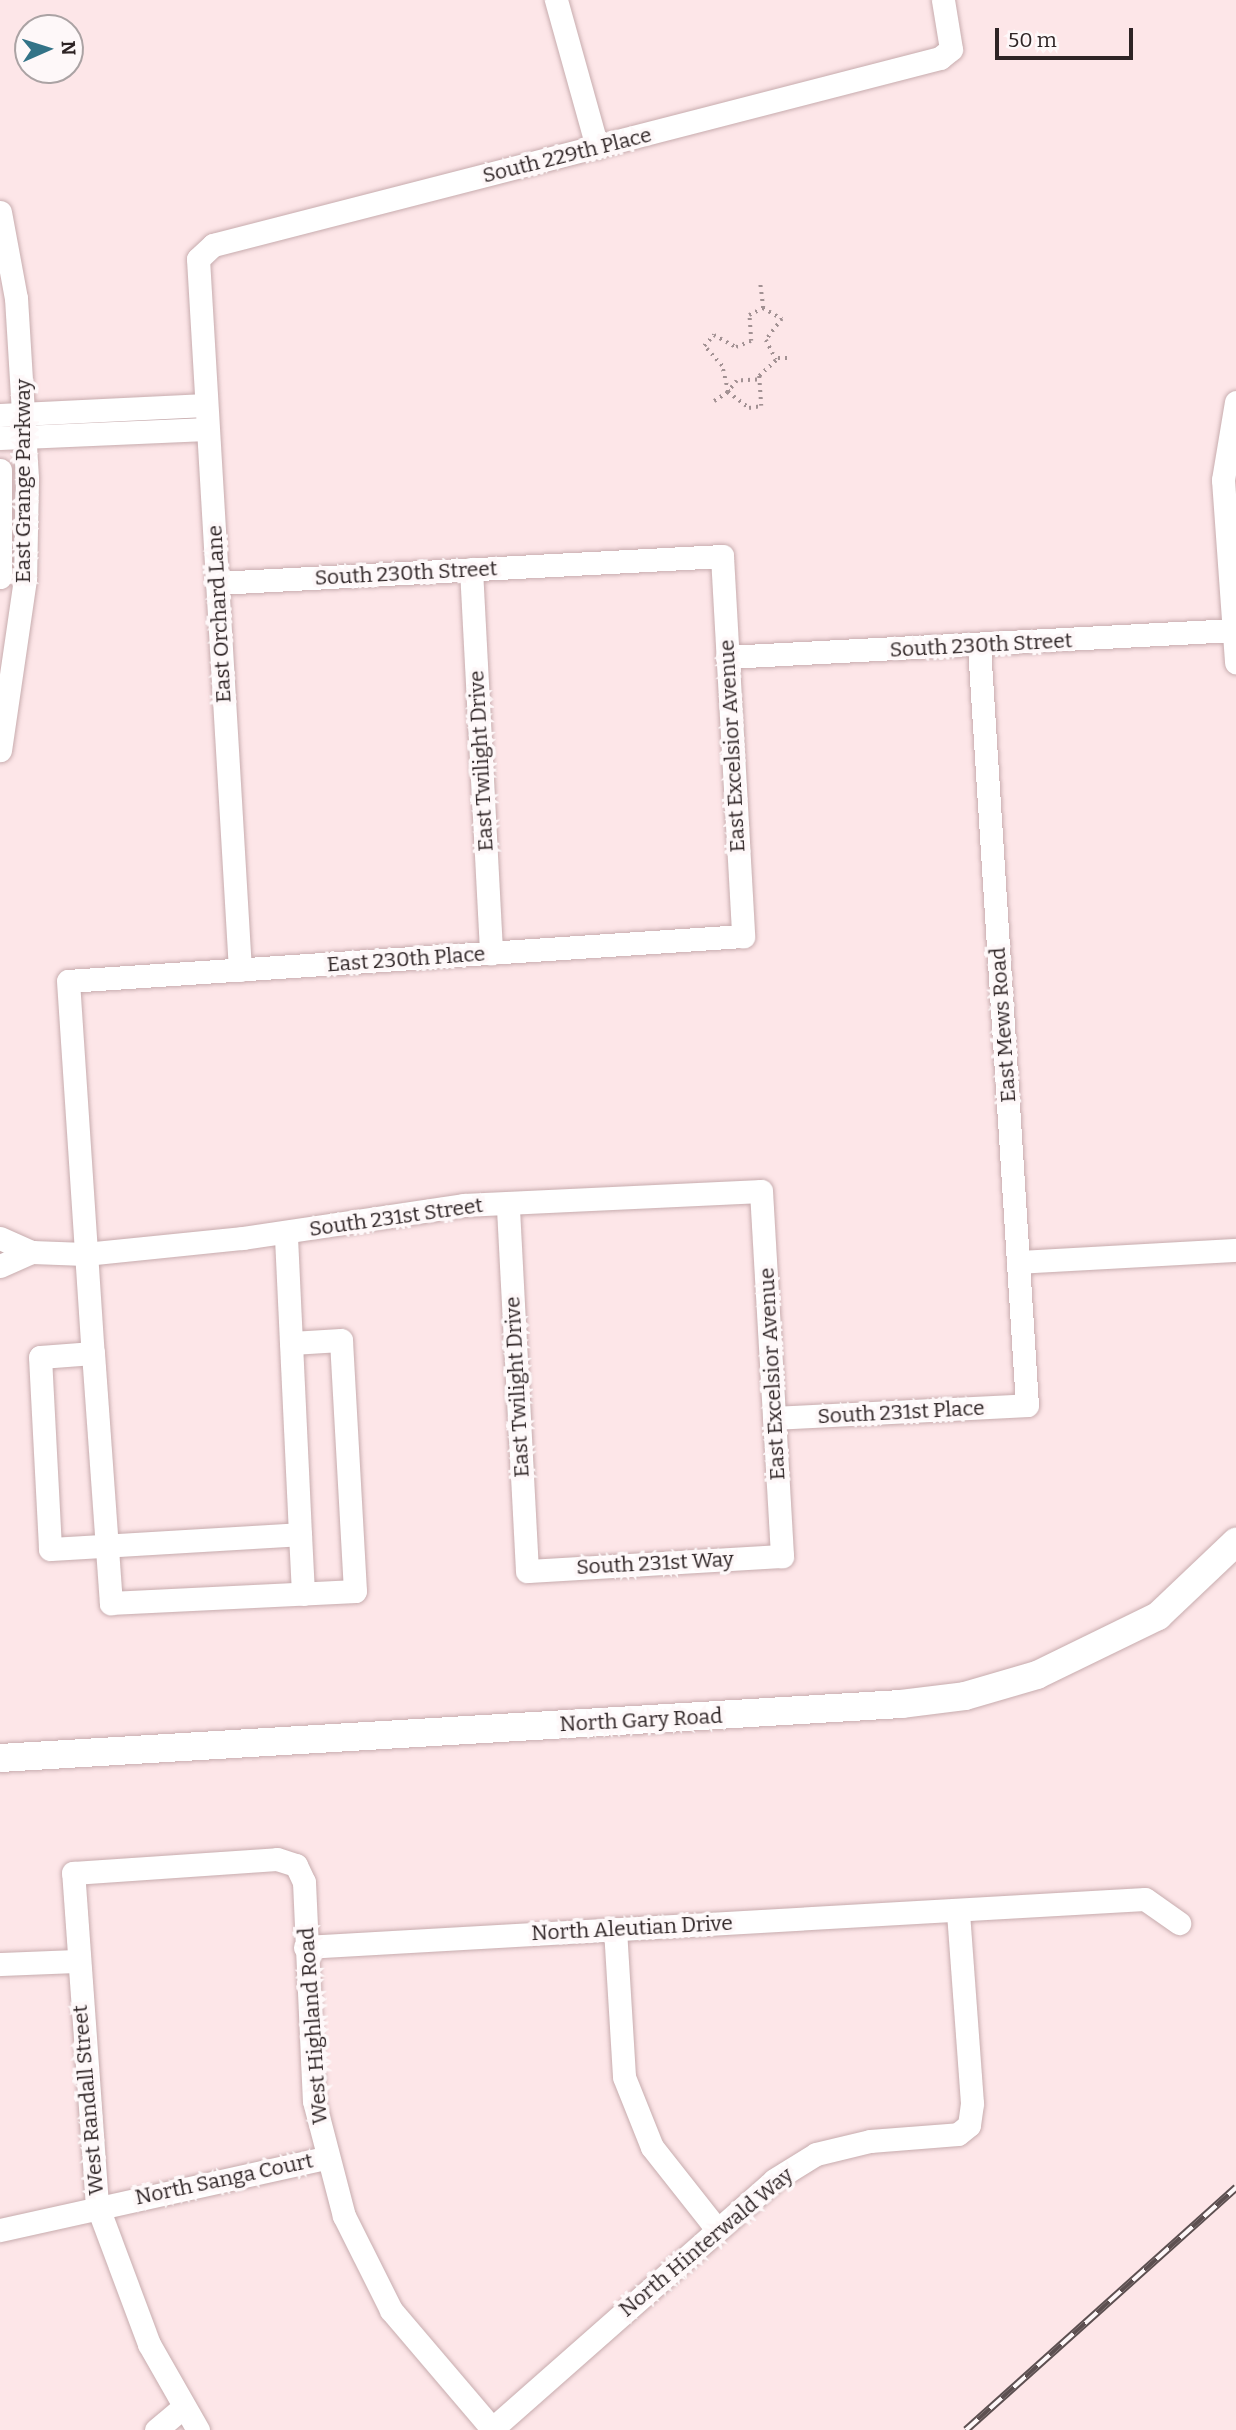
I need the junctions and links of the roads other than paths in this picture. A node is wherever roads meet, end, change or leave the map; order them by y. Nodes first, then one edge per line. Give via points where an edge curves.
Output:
1 (556, 0) edge
2 (943, 0) edge
3 (597, 147) junction
4 (0, 212) edge
5 (198, 259) joint
6 (1236, 402) edge
7 (205, 405) junction
8 (0, 415) edge
9 (25, 426) junction
10 (207, 429) junction
11 (0, 438) edge
12 (0, 470) edge
13 (722, 556) joint
14 (471, 569) junction
15 (0, 577) edge
16 (217, 583) junction
17 (1234, 631) junction
18 (979, 646) junction
19 (727, 657) junction
20 (1236, 663) edge
21 (0, 750) edge
22 (743, 936) joint
23 (491, 953) junction
24 (240, 970) junction
25 (761, 1191) joint
26 (508, 1203) junction
27 (286, 1231) junction
28 (0, 1238) edge
29 (1236, 1250) edge
30 (32, 1252) junction
31 (85, 1254) junction
32 (1018, 1262) junction
33 (0, 1266) edge
34 (291, 1343) junction
35 (93, 1353) junction
36 (1027, 1405) joint
37 (774, 1418) junction
38 (300, 1534) junction
39 (1236, 1542) edge
40 (104, 1545) junction
41 (782, 1556) joint
42 (527, 1571) joint
43 (303, 1594) junction
44 (0, 1758) edge
45 (73, 1873) joint
46 (958, 1911) junction
47 (1179, 1923) dead end
48 (615, 1929) junction
49 (305, 1947) junction
50 (77, 1961) junction
51 (0, 1964) edge
52 (326, 2158) junction
53 (97, 2205) junction
54 (716, 2228) junction
55 (0, 2231) edge
56 (183, 2407) junction
57 (493, 2429) edge
58 (156, 2430) edge
59 (198, 2430) edge

1 - 3 street
2 - 3 street, South 229th Place via 951,49 940,58
3 - 5 street, South 229th Place via 213,245
4 - 9 street, East Grange Parkway via 16,298
5 - 7 street, East Orchard Lane
6 - 17 street via 1223,480
7 - 9 street
7 - 10 street, East Orchard Lane
8 - 9 street
9 - 10 street
9 - 11 street
9 - 21 street, East Grange Parkway via 25,579
10 - 16 street, East Orchard Lane
12 - 15 street, East Grange Parkway
13 - 14 street, South 230th Street
13 - 19 street, East Excelsior Avenue
14 - 16 street, South 230th Street
14 - 23 street, East Twilight Drive
16 - 24 street, East Orchard Lane
17 - 18 street, South 230th Street
17 - 20 street
18 - 19 street, South 230th Street
18 - 32 street, East Mews Road
19 - 22 street, East Excelsior Avenue
22 - 23 street, East 230th Place
23 - 24 street, East 230th Place
24 - 31 street, East 230th Place via 68,981
25 - 26 street, South 231st Street
25 - 37 street, East Excelsior Avenue
26 - 27 street, South 231st Street
26 - 42 street, East Twilight Drive
27 - 31 street, South 231st Street
27 - 34 street
28 - 30 street, South 231st Street
29 - 32 street
30 - 31 street, South 231st Street
30 - 33 street, South 231st Street
31 - 35 street
32 - 36 street, East Mews Road
34 - 38 street
34 - 43 street via 341,1340 355,1591
35 - 40 street
35 - 40 street via 40,1357 50,1549
36 - 37 street, South 231st Place
37 - 41 street, East Excelsior Avenue
38 - 40 street
38 - 43 street
39 - 44 main road, North Gary Road via 1158,1616 1037,1675 965,1696
40 - 43 street via 111,1603
41 - 42 street, South 231st Way
45 - 49 street, West Highland Road via 277,1859 296,1865 304,1882
45 - 50 street, West Randall Street
46 - 47 street, North Aleutian Drive via 1145,1899
46 - 48 street, North Aleutian Drive
46 - 54 street, North Hinterwald Way via 972,2104 969,2125 958,2134 870,2141 816,2154 774,2180
48 - 49 street, North Aleutian Drive
48 - 54 street via 624,2077 652,2147
49 - 52 street, West Highland Road via 314,2101
50 - 51 street
50 - 53 street, West Randall Street
52 - 53 street, North Sanga Court
52 - 57 street, West Highland Road via 364,2265 391,2310
53 - 55 street, North Sanga Court
53 - 56 street, West Randall Street via 128,2296
54 - 57 street, North Hinterwald Way
56 - 58 street
56 - 59 street, West Randall Street

